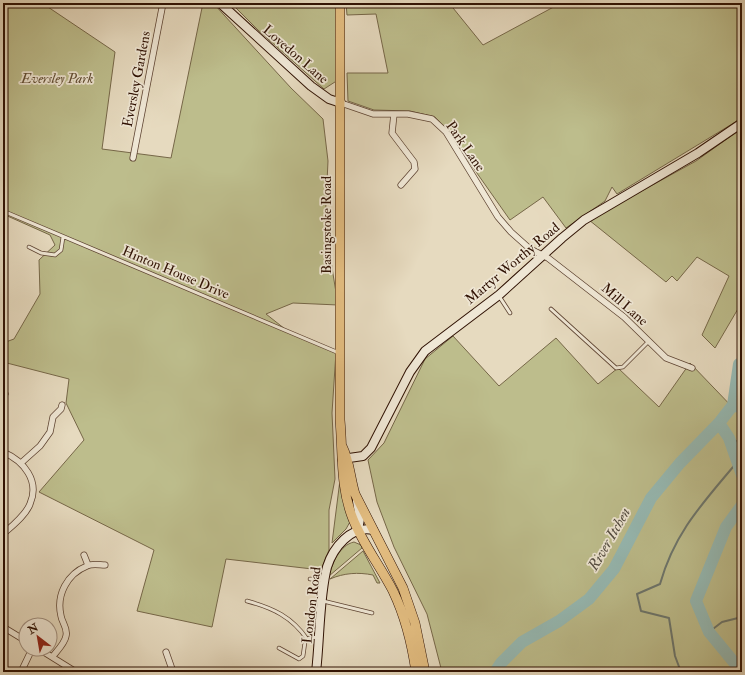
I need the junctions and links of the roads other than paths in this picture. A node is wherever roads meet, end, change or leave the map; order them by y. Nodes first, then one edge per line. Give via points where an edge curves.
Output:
1 (154, 3) edge
2 (220, 3) edge
3 (340, 3) edge
4 (163, 4) edge
5 (341, 103) junction
6 (394, 114) junction
7 (742, 124) edge
8 (133, 158) dead end
9 (401, 185) dead end
10 (3, 212) edge
11 (63, 237) junction
12 (29, 247) dead end
13 (542, 256) junction
14 (499, 295) junction
15 (551, 309) dead end
16 (510, 313) dead end
17 (649, 341) junction
18 (340, 353) junction
19 (692, 368) dead end
20 (62, 405) dead end
21 (3, 452) edge
22 (344, 458) junction
23 (21, 463) junction
24 (357, 498) junction
25 (358, 530) junction
26 (373, 530) junction
27 (3, 534) edge
28 (84, 555) dead end
29 (88, 565) junction
30 (105, 565) dead end
31 (310, 579) dead end
32 (325, 581) junction
33 (247, 601) dead end
34 (322, 601) junction
35 (372, 613) dead end
36 (3, 628) edge
37 (18, 636) edge
38 (319, 638) junction
39 (307, 639) junction
40 (279, 648) dead end
41 (58, 649) edge
42 (166, 652) dead end
43 (28, 657) edge
44 (54, 657) edge
45 (21, 672) edge
46 (76, 672) edge
47 (173, 672) edge
48 (316, 672) edge
49 (416, 672) edge
50 (425, 672) edge

1 - 4 street, Eversley Gardens
2 - 5 main road, Lovedon Lane via 311,86 329,99
3 - 5 main road, Basingstoke Road
4 - 8 street, Eversley Gardens
5 - 6 street, Park Lane via 373,114
5 - 18 main road, Basingstoke Road
6 - 9 street via 392,133 414,162 414,169
6 - 13 street, Park Lane via 432,119 446,132 498,217 530,249
7 - 13 main road, Martyr Worthy Road via 692,157 584,220
10 - 11 lane, Hinton House Drive
11 - 12 lane via 61,250 54,255
11 - 18 lane, Hinton House Drive
13 - 14 main road, Martyr Worthy Road
13 - 17 street, Mill Lane via 583,284
14 - 16 lane
14 - 22 main road, Martyr Worthy Road via 425,351 410,372 372,448 363,456
15 - 17 lane via 616,368 623,368
17 - 19 street, Mill Lane via 666,358
18 - 22 main road, Basingstoke Road via 340,420
20 - 23 street via 53,416 47,437
21 - 23 street
22 - 24 main road, Basingstoke Road
22 - 25 main road, Basingstoke Road via 346,498
23 - 27 street via 31,477 34,492 30,505
24 - 25 main road via 360,519
24 - 26 main road, Basingstoke Road
25 - 26 main road
25 - 32 main road, London Road via 337,547 328,566
25 - 49 main road, Basingstoke Road via 393,592 410,637
26 - 50 main road, Basingstoke Road via 403,588 415,624
28 - 29 street
29 - 30 street
29 - 41 street via 76,572 61,595 60,610 66,637
31 - 32 lane
32 - 34 main road, London Road
33 - 39 lane via 280,612 291,620
34 - 35 lane
34 - 38 main road, London Road
36 - 37 street
38 - 39 lane
38 - 48 main road, London Road
39 - 40 lane via 303,656 299,659
42 - 47 street
43 - 45 street
44 - 46 street

